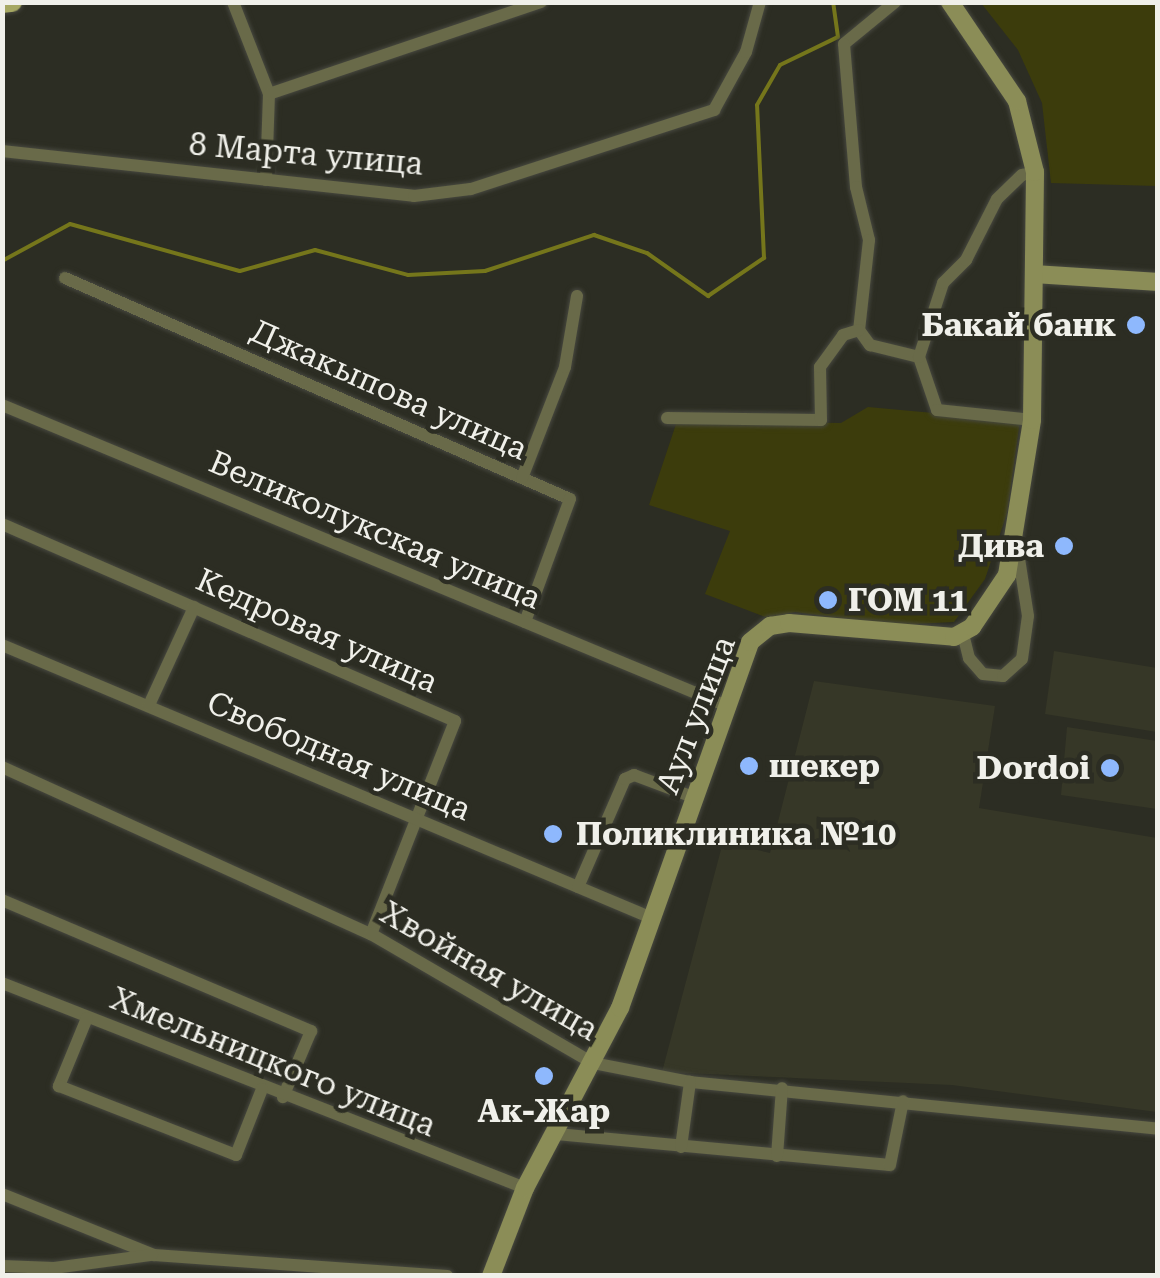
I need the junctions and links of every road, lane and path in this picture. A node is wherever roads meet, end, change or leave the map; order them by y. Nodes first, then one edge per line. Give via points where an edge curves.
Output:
1 (12, 2) edge
2 (233, 2) edge
3 (542, 2) edge
4 (760, 2) edge
5 (895, 2) edge
6 (950, 2) edge
7 (2, 3) edge
8 (269, 94) junction
9 (2, 151) edge
10 (1036, 172) junction
11 (266, 180) junction
12 (1035, 274) junction
13 (66, 278) dead end
14 (1158, 282) edge
15 (577, 296) dead end
16 (858, 330) junction
17 (919, 357) junction
18 (2, 405) edge
19 (667, 418) dead end
20 (1032, 420) junction
21 (522, 478) junction
22 (2, 524) edge
23 (1016, 543) junction
24 (194, 608) junction
25 (525, 622) junction
26 (963, 634) junction
27 (2, 645) edge
28 (148, 705) junction
29 (727, 706) junction
30 (2, 767) edge
31 (696, 798) junction
32 (419, 820) junction
33 (578, 888) junction
34 (2, 900) edge
35 (654, 919) junction
36 (371, 934) junction
37 (2, 983) edge
38 (88, 1018) junction
39 (593, 1063) junction
40 (690, 1082) junction
41 (782, 1088) junction
42 (262, 1089) junction
43 (283, 1097) junction
44 (903, 1101) junction
45 (1158, 1129) edge
46 (556, 1134) junction
47 (681, 1146) junction
48 (777, 1156) junction
49 (525, 1188) junction
50 (2, 1194) edge
51 (154, 1255) junction
52 (2, 1266) edge
53 (447, 1276) edge
54 (492, 1276) edge

1 - 7 main road
2 - 8 street
3 - 8 street
4 - 11 street, 8 Марта улица via 729,92 714,110 690,122 471,190 414,196
5 - 16 street via 844,44 856,187 869,240
6 - 10 main road via 1017,101
8 - 11 street
9 - 11 street, 8 Марта улица
10 - 12 main road
10 - 17 street via 1022,174 997,199 966,260 944,283
12 - 14 main road
12 - 20 main road
13 - 21 street, Джакыпова улица
15 - 21 street via 565,367
16 - 17 street via 870,345
16 - 19 street via 843,335 820,367 820,420
17 - 20 street via 937,410
18 - 25 street, Великолукская улица
20 - 23 main road
21 - 25 street, Джакыпова улица via 570,499
22 - 24 street, Кедровая улица
23 - 26 main road via 1000,589
23 - 26 street via 1028,616 1022,659 1003,676 983,674
24 - 28 street
24 - 32 street, Кедровая улица via 454,721
25 - 29 street, Великолукская улица
26 - 29 main road, Аул улица via 770,626 744,653
27 - 28 street, Свободная улица
28 - 32 street, Свободная улица
29 - 31 main road, Аул улица
30 - 36 street, Хвойная улица
31 - 33 street via 634,775 626,779
31 - 35 main road, Аул улица
32 - 33 street, Свободная улица
32 - 36 street, Кедровая улица
33 - 35 street, Свободная улица
34 - 43 street via 311,1031
35 - 39 main road, Аул улица
36 - 39 street, Хвойная улица
37 - 38 street, Хмельницкого улица
38 - 42 street, Хмельницкого улица
38 - 42 street via 59,1086 236,1155
39 - 40 street, Хвойная улица
39 - 46 main road, Аул улица
40 - 41 street, Хвойная улица
40 - 47 street
41 - 44 street, Хвойная улица
41 - 48 street
42 - 43 street, Хмельницкого улица
43 - 49 street, Хмельницкого улица
44 - 45 street, Хвойная улица
44 - 48 street via 890,1165
46 - 47 street
46 - 49 main road, Аул улица
47 - 48 street
49 - 54 main road, Аул улица
50 - 51 street
51 - 52 street via 54,1268
51 - 53 street

